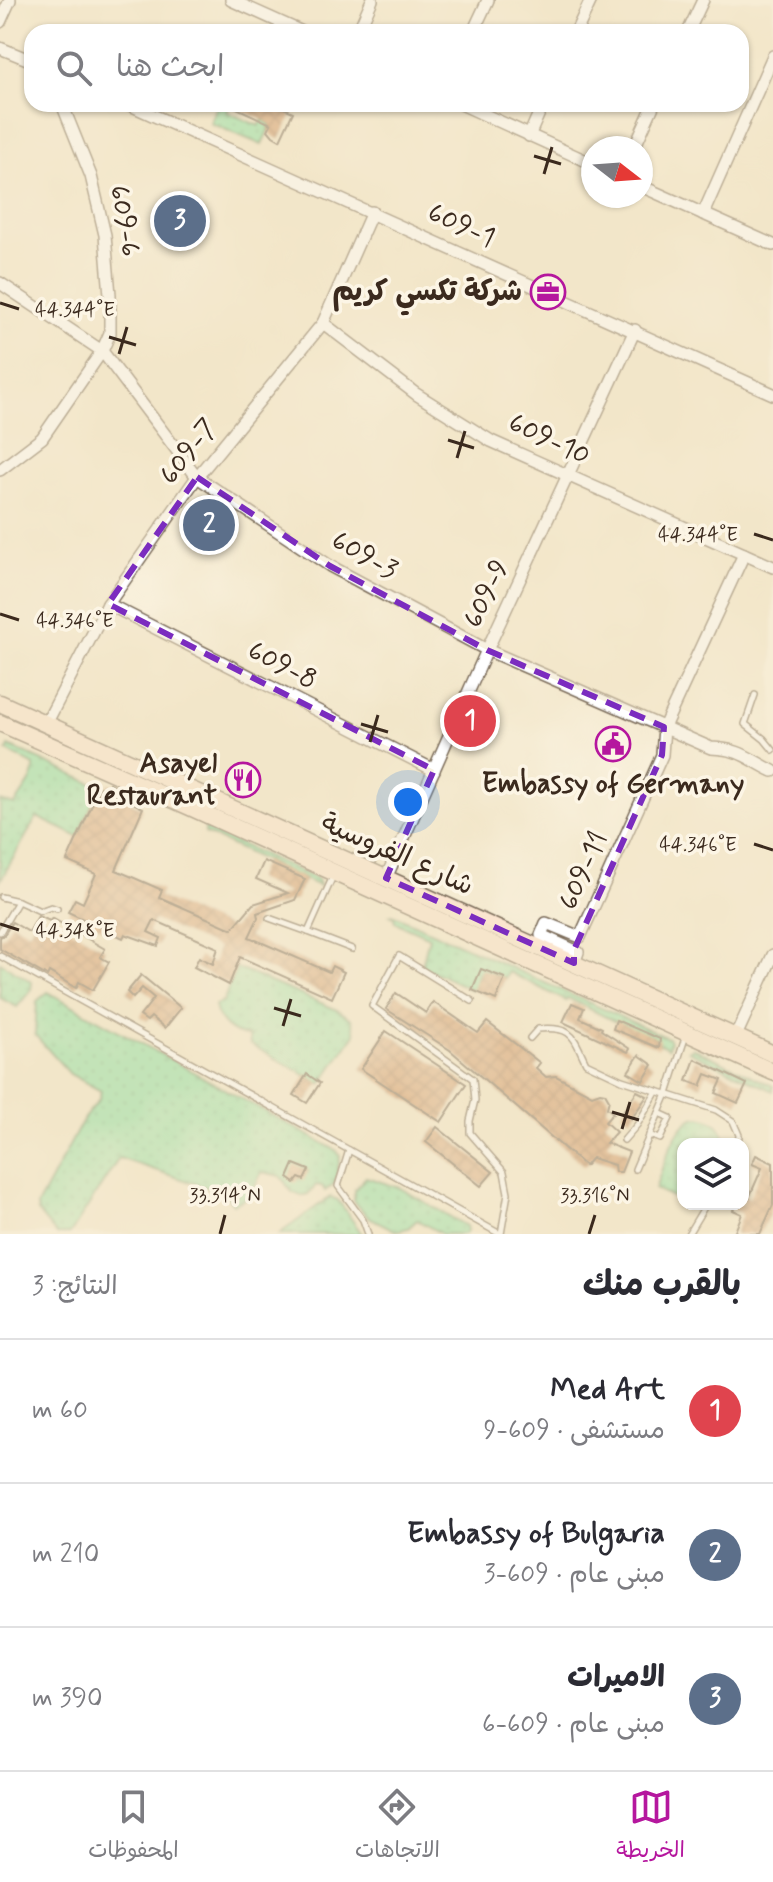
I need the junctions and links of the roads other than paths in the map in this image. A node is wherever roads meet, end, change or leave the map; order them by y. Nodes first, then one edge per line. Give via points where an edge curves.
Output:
1 (10, 0) edge
2 (231, 0) edge
3 (372, 0) edge
4 (488, 0) edge
5 (591, 0) edge
6 (703, 0) edge
7 (249, 4) edge
8 (0, 22) edge
9 (287, 24) edge
10 (362, 24) edge
11 (477, 24) edge
12 (580, 24) edge
13 (692, 24) edge
14 (0, 48) edge
15 (773, 56) edge
16 (24, 58) edge
17 (749, 110) edge
18 (65, 112) edge
19 (146, 112) edge
20 (478, 112) edge
21 (540, 112) edge
22 (650, 112) edge
23 (748, 112) edge
24 (529, 136) junction
25 (639, 136) edge
26 (581, 159) edge
27 (653, 191) edge
28 (372, 212) junction
29 (703, 214) junction
30 (773, 245) edge
31 (0, 283) edge
32 (323, 323) junction
33 (635, 330) junction
34 (102, 351) junction
35 (773, 394) edge
36 (0, 470) edge
37 (568, 476) junction
38 (197, 477) junction
39 (744, 554) junction
40 (773, 567) edge
41 (108, 604) junction
42 (487, 650) junction
43 (755, 695) dead end
44 (0, 703) edge
45 (0, 723) edge
46 (46, 724) junction
47 (664, 727) junction
48 (773, 750) edge
49 (434, 770) junction
50 (773, 771) edge
51 (194, 800) junction
52 (334, 873) junction
53 (386, 878) junction
54 (1, 897) edge
55 (18, 901) junction
56 (57, 909) dead end
57 (269, 918) dead end
58 (0, 932) edge
59 (308, 932) junction
60 (352, 949) dead end
61 (773, 955) edge
62 (0, 956) edge
63 (574, 963) junction
64 (472, 1001) dead end
65 (688, 1033) junction
66 (530, 1038) dead end
67 (735, 1038) junction
68 (773, 1054) edge
69 (773, 1072) edge
70 (657, 1091) junction
71 (667, 1094) junction
72 (659, 1113) junction
73 (649, 1135) junction
74 (739, 1138) edge
75 (624, 1140) dead end
76 (349, 1150) junction
77 (635, 1169) dead end
78 (702, 1210) edge
79 (368, 1234) edge
80 (501, 1234) edge
81 (688, 1234) edge

1 - 8 street
2 - 7 street
3 - 10 street
4 - 11 street
5 - 12 street
6 - 13 street
7 - 9 street
14 - 16 street
15 - 17 street
18 - 34 street, 609-6 via 91,176 105,235 110,333
19 - 28 street, 609-1
20 - 24 street
21 - 24 street
22 - 25 street
23 - 29 street
24 - 26 street
27 - 29 street
28 - 32 street, 609-7
28 - 33 street, 609-1
29 - 30 street
31 - 34 street, 609-3
32 - 37 street, 609-10 via 416,394 491,441
32 - 38 street, 609-7
33 - 35 street, 609-1
33 - 37 street, 609-9
34 - 36 street via 42,438
34 - 38 street, 609-3
37 - 39 street, 609-10
37 - 42 street, 609-9
38 - 41 street, 609-7
38 - 42 street, 609-3 via 330,566
39 - 40 street, 609-10
39 - 47 street, 609-11
41 - 46 street, 609-7
41 - 49 street, 609-8
42 - 47 street, 609-3
42 - 49 street, 609-9
43 - 48 lane via 745,724
44 - 46 street, شارع الفروسية
45 - 51 street, شارع الفروسية
46 - 51 street, شارع الفروسية
47 - 50 street, 609-3 via 711,748 729,748
47 - 63 street, 609-11 via 662,755 580,937 546,923 541,935 578,952
49 - 53 street, 609-9
51 - 52 street, شارع الفروسية
51 - 53 street, شارع الفروسية
52 - 59 lane
52 - 65 street, شارع الفروسية
53 - 63 street, شارع الفروسية
54 - 55 lane
55 - 56 lane via 40,911
55 - 58 lane
57 - 59 lane
59 - 60 lane
61 - 67 street
62 - 76 lane
63 - 67 street, شارع الفروسية
64 - 80 lane via 399,956 372,1006 473,1079 470,1133 504,1172 508,1193
65 - 69 street, شارع الفروسية
65 - 71 lane
66 - 70 lane via 538,1029 568,1034 578,1041 586,1063
67 - 68 street, شارع الفروسية
70 - 71 lane
70 - 75 lane
71 - 72 lane
71 - 74 lane via 716,1110 733,1121
72 - 73 lane
72 - 73 lane via 670,1118 660,1139
73 - 77 lane
76 - 79 lane via 338,1186
76 - 80 lane
78 - 81 lane

